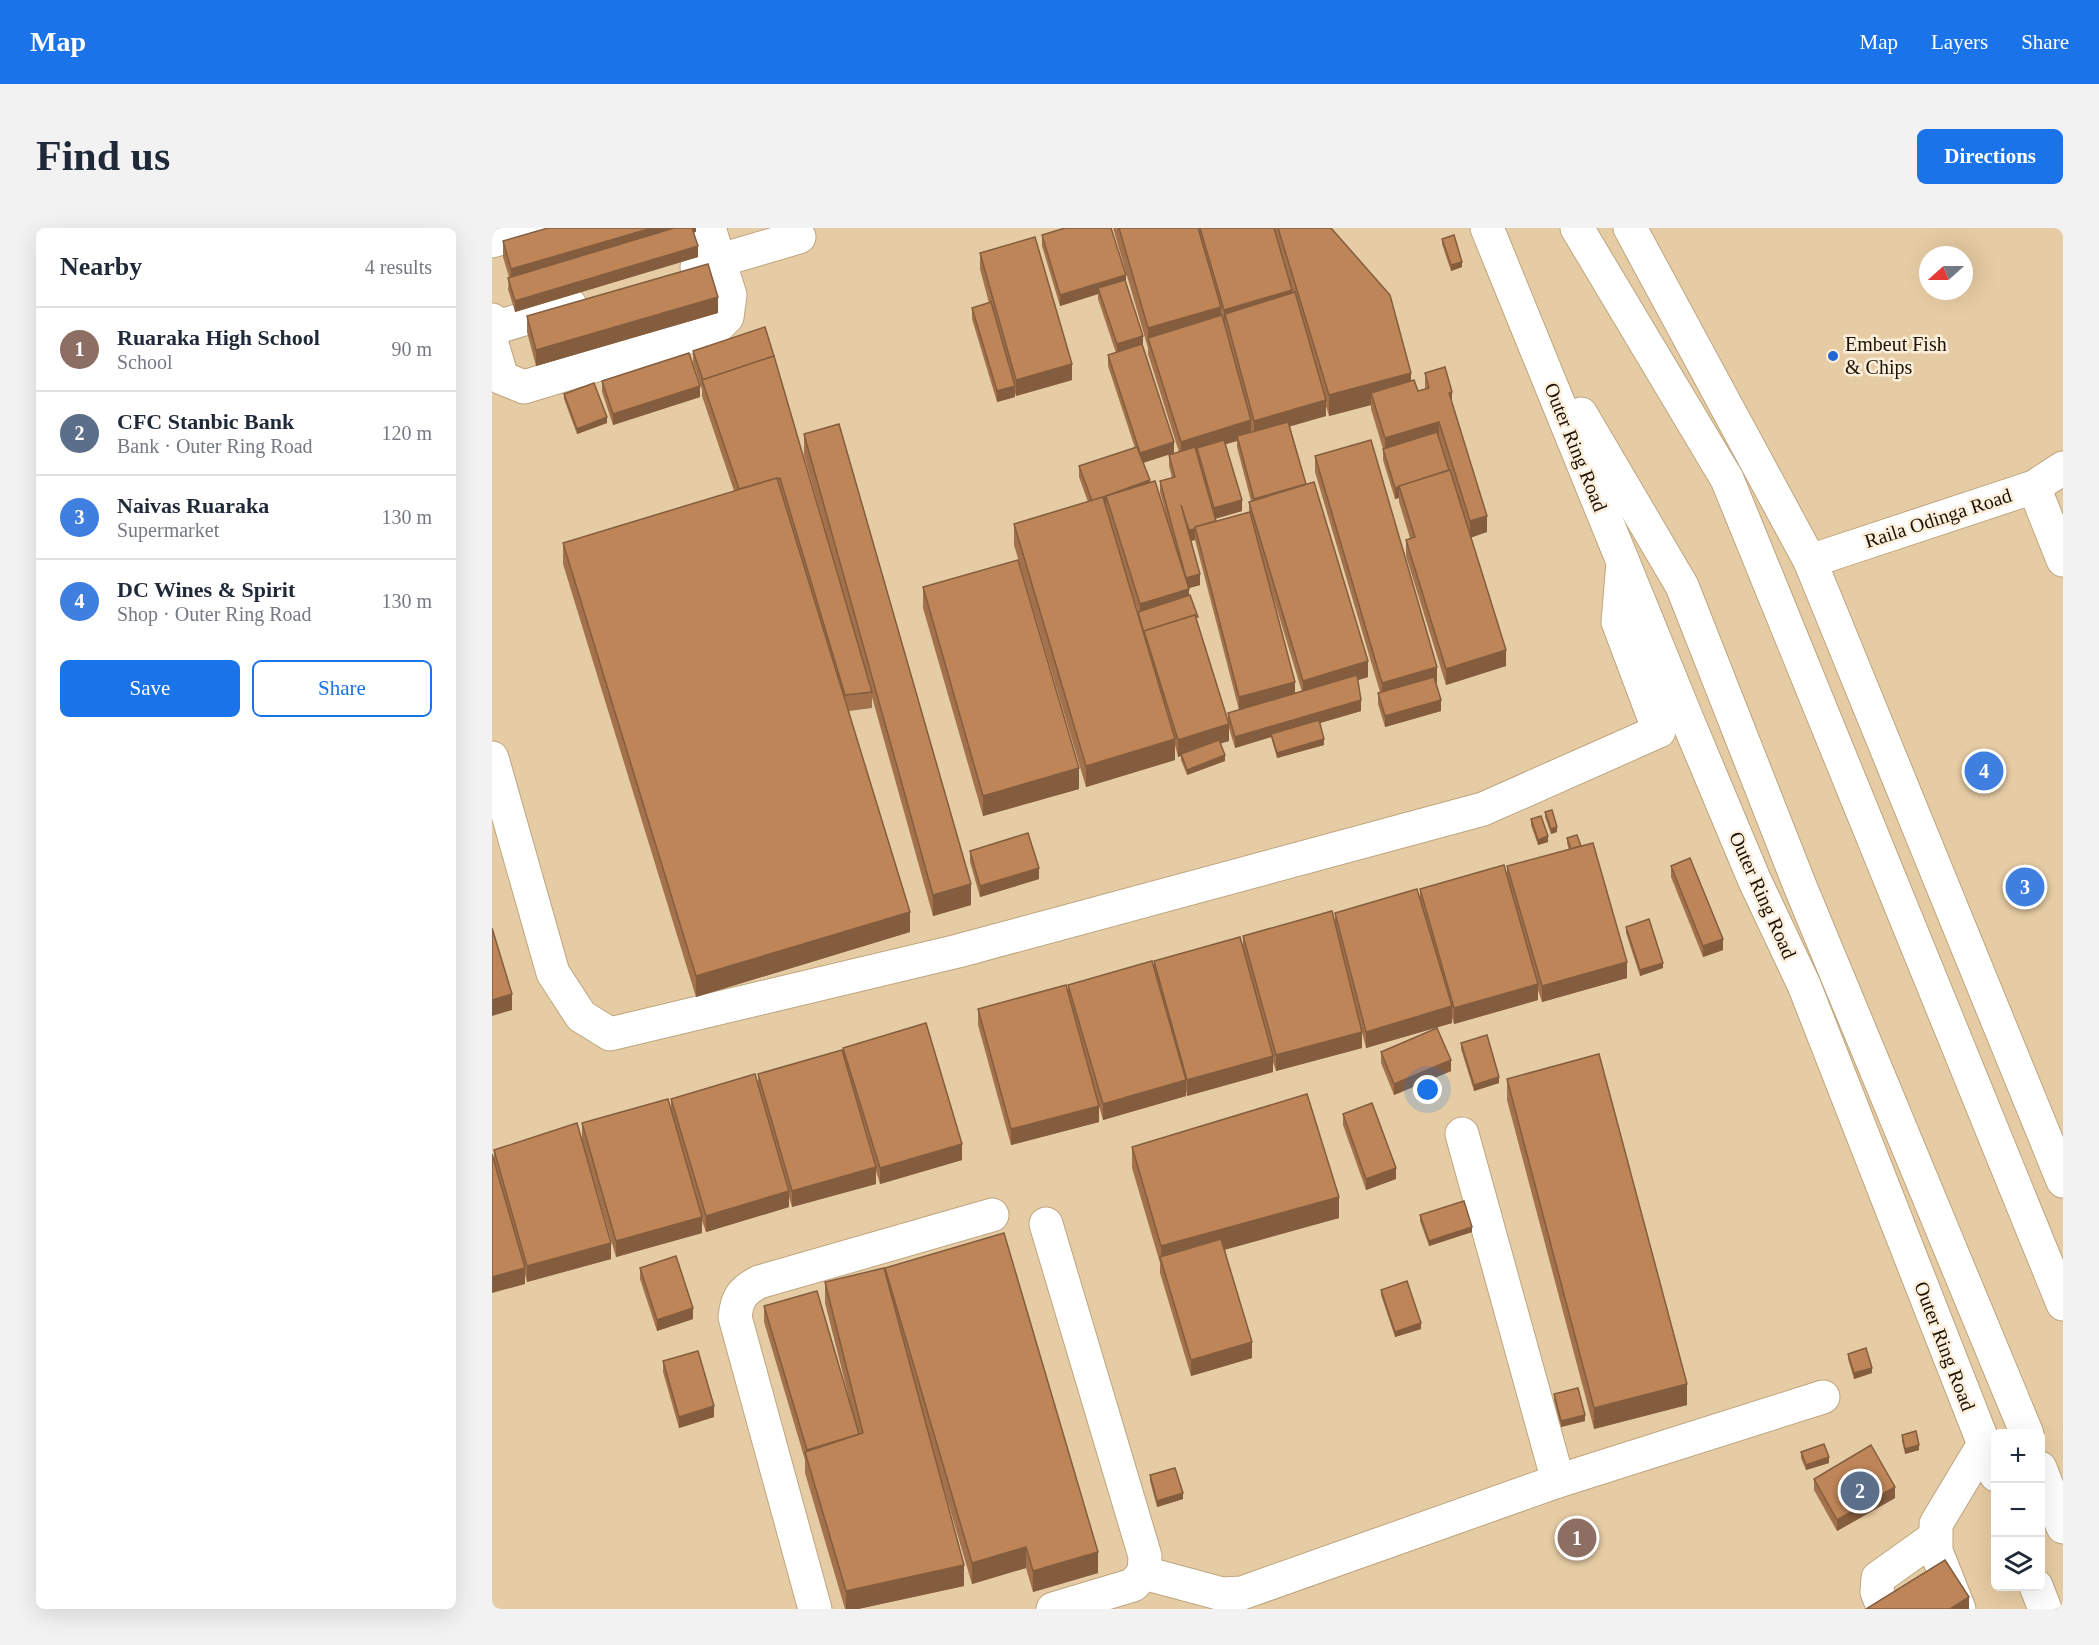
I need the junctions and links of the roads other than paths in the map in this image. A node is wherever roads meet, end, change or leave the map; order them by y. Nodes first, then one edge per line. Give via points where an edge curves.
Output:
1 (536, 228) edge
2 (709, 228) edge
3 (1469, 228) edge
4 (1487, 228) edge
5 (1577, 228) edge
6 (1630, 228) edge
7 (799, 237) dead end
8 (492, 241) edge
9 (719, 261) junction
10 (673, 275) edge
11 (604, 295) edge
12 (494, 332) edge
13 (2063, 468) edge
14 (2034, 487) junction
15 (2063, 560) edge
16 (1810, 561) junction
17 (1623, 562) junction
18 (492, 758) edge
19 (1462, 1134) dead end
20 (2063, 1181) edge
21 (992, 1215) dead end
22 (1047, 1224) dead end
23 (2063, 1304) edge
24 (1823, 1397) dead end
25 (2025, 1429) edge
26 (1984, 1444) junction
27 (1991, 1464) edge
28 (1558, 1480) junction
29 (2045, 1481) edge
30 (2063, 1527) edge
31 (1934, 1538) junction
32 (1144, 1573) junction
33 (2038, 1591) edge
34 (815, 1609) edge
35 (1053, 1609) edge
36 (1884, 1609) edge
37 (1959, 1609) edge
38 (2045, 1609) edge

1 - 8 main road
2 - 9 main road
3 - 25 main road, Outer Ring Road via 1682,586 1800,886
4 - 17 main road, Outer Ring Road
5 - 23 main road via 1727,479
6 - 16 main road
7 - 9 main road
9 - 10 main road
9 - 12 main road via 730,295 727,316 715,329 524,387 502,378
11 - 12 main road
13 - 14 main road, Raila Odinga Road
14 - 15 main road
14 - 16 main road, Raila Odinga Road
16 - 20 main road
17 - 18 main road via 1618,622 1659,731 1483,809 958,951 610,1034 581,1016 553,973
17 - 26 main road, Outer Ring Road via 1754,879 1804,985
19 - 28 main road
21 - 34 main road via 759,1282 742,1291 736,1302 735,1317
22 - 32 main road via 1145,1556
24 - 28 main road
26 - 27 main road, Outer Ring Road
26 - 31 main road via 1936,1524
28 - 32 main road via 1242,1593 1222,1594
29 - 30 main road
31 - 36 main road via 1878,1578 1877,1592
31 - 37 main road
32 - 35 main road via 1133,1585
33 - 38 main road

